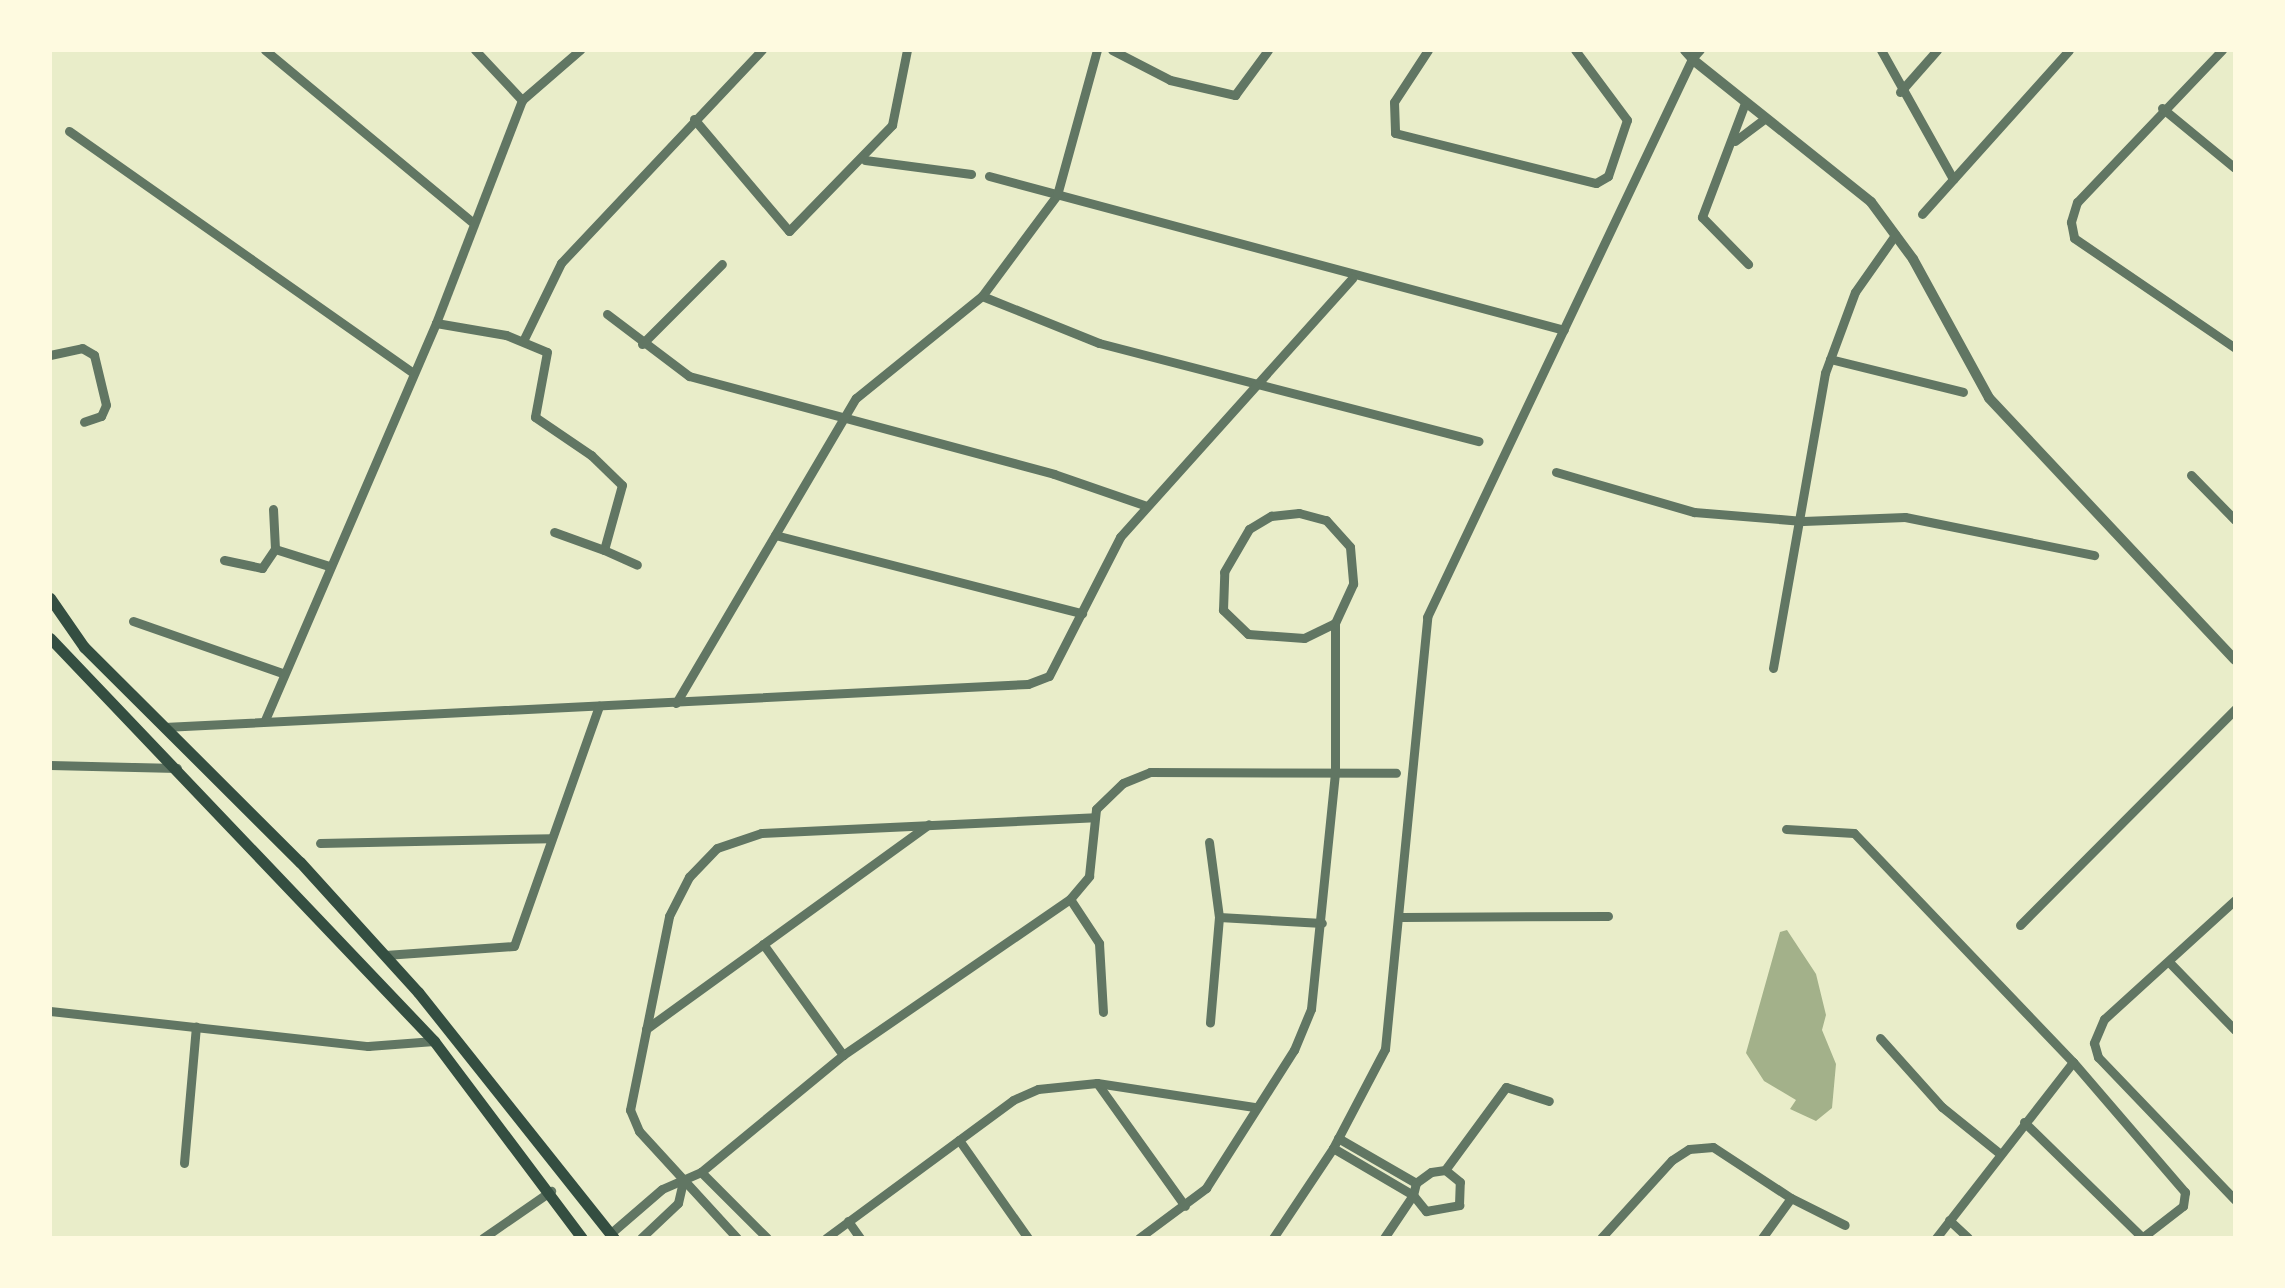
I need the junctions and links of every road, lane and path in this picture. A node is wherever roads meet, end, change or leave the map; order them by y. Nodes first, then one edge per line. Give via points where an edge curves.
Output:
1 (264, 50) edge
2 (475, 50) edge
3 (580, 50) edge
4 (762, 50) edge
5 (906, 50) edge
6 (1097, 50) edge
7 (1112, 50) edge
8 (1268, 50) edge
9 (1428, 50) edge
10 (1575, 50) edge
11 (1881, 50) edge
12 (1938, 50) edge
13 (2069, 50) edge
14 (2222, 50) edge
15 (1692, 53) edge
16 (1900, 92) junction
17 (522, 100) junction
18 (1745, 103) junction
19 (2162, 108) junction
20 (1764, 118) junction
21 (694, 119) junction
22 (69, 131) dead end
23 (1733, 143) junction
24 (865, 160) junction
25 (2235, 168) edge
26 (972, 174) dead end
27 (989, 176) dead end
28 (1954, 180) junction
29 (1057, 196) junction
30 (1922, 214) dead end
31 (471, 221) junction
32 (1895, 234) junction
33 (722, 264) dead end
34 (1748, 264) dead end
35 (1352, 278) junction
36 (982, 296) junction
37 (607, 314) dead end
38 (436, 324) junction
39 (1564, 330) junction
40 (523, 340) junction
41 (642, 344) junction
42 (2235, 348) edge
43 (50, 355) edge
44 (1830, 359) junction
45 (411, 371) junction
46 (1250, 386) junction
47 (1963, 392) dead end
48 (841, 421) junction
49 (84, 422) dead end
50 (1479, 442) dead end
51 (1556, 472) dead end
52 (2190, 475) dead end
53 (1147, 506) junction
54 (273, 509) dead end
55 (2235, 520) edge
56 (1803, 521) junction
57 (554, 532) dead end
58 (775, 535) junction
59 (276, 549) junction
60 (604, 550) junction
61 (2094, 555) dead end
62 (224, 560) dead end
63 (637, 565) dead end
64 (328, 566) junction
65 (50, 598) edge
66 (1082, 613) junction
67 (132, 621) dead end
68 (1335, 623) junction
69 (50, 638) edge
70 (2235, 660) edge
71 (1773, 668) dead end
72 (282, 673) junction
73 (676, 703) junction
74 (599, 706) junction
75 (2235, 709) edge
76 (265, 720) junction
77 (162, 727) junction
78 (50, 764) edge
79 (177, 768) junction
80 (1396, 773) dead end
81 (1335, 774) junction
82 (1094, 816) junction
83 (931, 822) junction
84 (1786, 829) dead end
85 (551, 838) junction
86 (1209, 842) dead end
87 (320, 844) dead end
88 (1070, 899) junction
89 (2235, 900) edge
90 (1608, 916) dead end
91 (1218, 917) junction
92 (1402, 917) junction
93 (1322, 923) junction
94 (2020, 925) dead end
95 (764, 944) junction
96 (385, 956) junction
97 (2169, 962) junction
98 (50, 1011) edge
99 (1103, 1012) dead end
100 (1210, 1023) dead end
101 (196, 1027) junction
102 (645, 1029) junction
103 (2235, 1030) edge
104 (1880, 1038) dead end
105 (434, 1041) junction
106 (843, 1055) junction
107 (2073, 1062) junction
108 (1097, 1083) junction
109 (1549, 1101) dead end
110 (1254, 1107) junction
111 (2024, 1122) junction
112 (1338, 1138) junction
113 (959, 1140) junction
114 (1332, 1148) junction
115 (1999, 1153) junction
116 (184, 1164) dead end
117 (1445, 1170) junction
118 (701, 1172) junction
119 (683, 1182) junction
120 (1416, 1183) junction
121 (551, 1191) junction
122 (1413, 1195) junction
123 (1790, 1198) junction
124 (2235, 1200) edge
125 (1185, 1206) junction
126 (1949, 1220) junction
127 (848, 1221) junction
128 (1845, 1225) dead end
129 (490, 1236) edge
130 (612, 1236) edge
131 (582, 1238) edge
132 (641, 1238) edge
133 (737, 1238) edge
134 (767, 1238) edge
135 (826, 1238) edge
136 (860, 1238) edge
137 (1028, 1238) edge
138 (1140, 1238) edge
139 (1273, 1238) edge
140 (1384, 1238) edge
141 (1601, 1238) edge
142 (1762, 1238) edge
143 (1936, 1238) edge
144 (1968, 1238) edge
145 (2143, 1238) edge

1 - 31 street
2 - 17 street
3 - 17 street
4 - 21 street
5 - 24 street via 892,125
6 - 29 street
7 - 8 street via 1170,80 1235,95
9 - 10 street via 1394,102 1395,132 1596,183 1608,176 1627,120
11 - 16 street
12 - 16 street
13 - 28 street
14 - 19 street
15 - 18 street
15 - 39 street
16 - 28 street
17 - 31 street
18 - 20 street
18 - 23 street
19 - 25 street
19 - 42 street via 2077,202 2074,238
20 - 23 street
20 - 32 street via 1870,202
21 - 24 street via 789,231
21 - 40 street via 654,170 561,262
22 - 45 street
23 - 34 street via 1702,218
24 - 26 street
27 - 29 street
28 - 30 street
29 - 35 street
29 - 36 street
31 - 38 street
32 - 44 street via 1854,292
32 - 70 street via 1989,398
33 - 41 street
35 - 39 street
35 - 46 street via 1312,330
36 - 46 street via 1100,343
36 - 48 street via 856,398
37 - 41 street
38 - 40 street
38 - 45 street
39 - 92 street via 1427,617
40 - 60 street via 547,352 549,362 536,417 622,485
41 - 48 street via 688,376
43 - 49 street via 82,348 94,354 106,405 100,416
44 - 47 street
44 - 56 street
45 - 64 street
46 - 50 street
46 - 53 street
48 - 53 street via 1054,474
48 - 58 street
51 - 56 street via 1694,512
52 - 55 street
53 - 66 street via 1120,536
54 - 59 street
56 - 61 street via 1905,517
56 - 71 street
57 - 60 street
58 - 66 street
58 - 73 street
59 - 62 street via 262,568
59 - 64 street
60 - 63 street
64 - 72 street
65 - 77 main road via 84,647
66 - 73 street via 1049,676 1028,684
67 - 72 street
68 - 68 street via 1353,584 1350,547 1326,520 1271,516 1249,530 1220,590 1232,624 1274,639 1304,638
68 - 81 street
69 - 79 main road
72 - 76 street
73 - 74 street
74 - 76 street
74 - 85 street
75 - 94 street
76 - 77 street
77 - 96 main road
78 - 79 street
79 - 105 main road
80 - 81 street
81 - 82 street via 1150,772 1123,783
81 - 93 street
82 - 83 street
82 - 88 street via 1090,876
83 - 95 street
83 - 102 street via 761,833 717,848 689,877 669,916
84 - 107 street via 1854,832
85 - 87 street
85 - 96 street via 522,936 501,949
86 - 91 street
88 - 99 street via 1099,943
88 - 106 street
89 - 97 street
90 - 92 street
91 - 93 street
91 - 100 street
92 - 112 street via 1385,1049
93 - 110 street via 1311,1009 1294,1050
95 - 102 street
95 - 106 street
96 - 130 main road
97 - 103 street
97 - 124 street via 2104,1020 2094,1043 2098,1057
98 - 101 street
101 - 105 street via 368,1046
101 - 116 street
102 - 119 street via 630,1110 639,1132
104 - 115 street via 1942,1107
105 - 121 main road
106 - 118 street
107 - 111 street
107 - 145 street via 2185,1192 2183,1206
108 - 110 street
108 - 113 street via 1038,1090
108 - 125 street
109 - 117 street via 1512,1086 1502,1090
110 - 125 street via 1223,1165
111 - 115 street
111 - 145 street
112 - 114 street
112 - 120 street
113 - 127 street
113 - 137 street
114 - 122 street
114 - 139 street
115 - 126 street
117 - 120 street
117 - 122 street via 1460,1182 1459,1205 1426,1212
118 - 119 street
118 - 134 street
119 - 130 street via 662,1190
119 - 132 street via 678,1203
119 - 133 street
120 - 122 street
121 - 129 street
121 - 131 main road
122 - 140 street
123 - 128 street
123 - 141 street via 1713,1147 1690,1149
123 - 142 street
125 - 138 street
126 - 143 street
126 - 144 street
127 - 135 street
127 - 136 street

